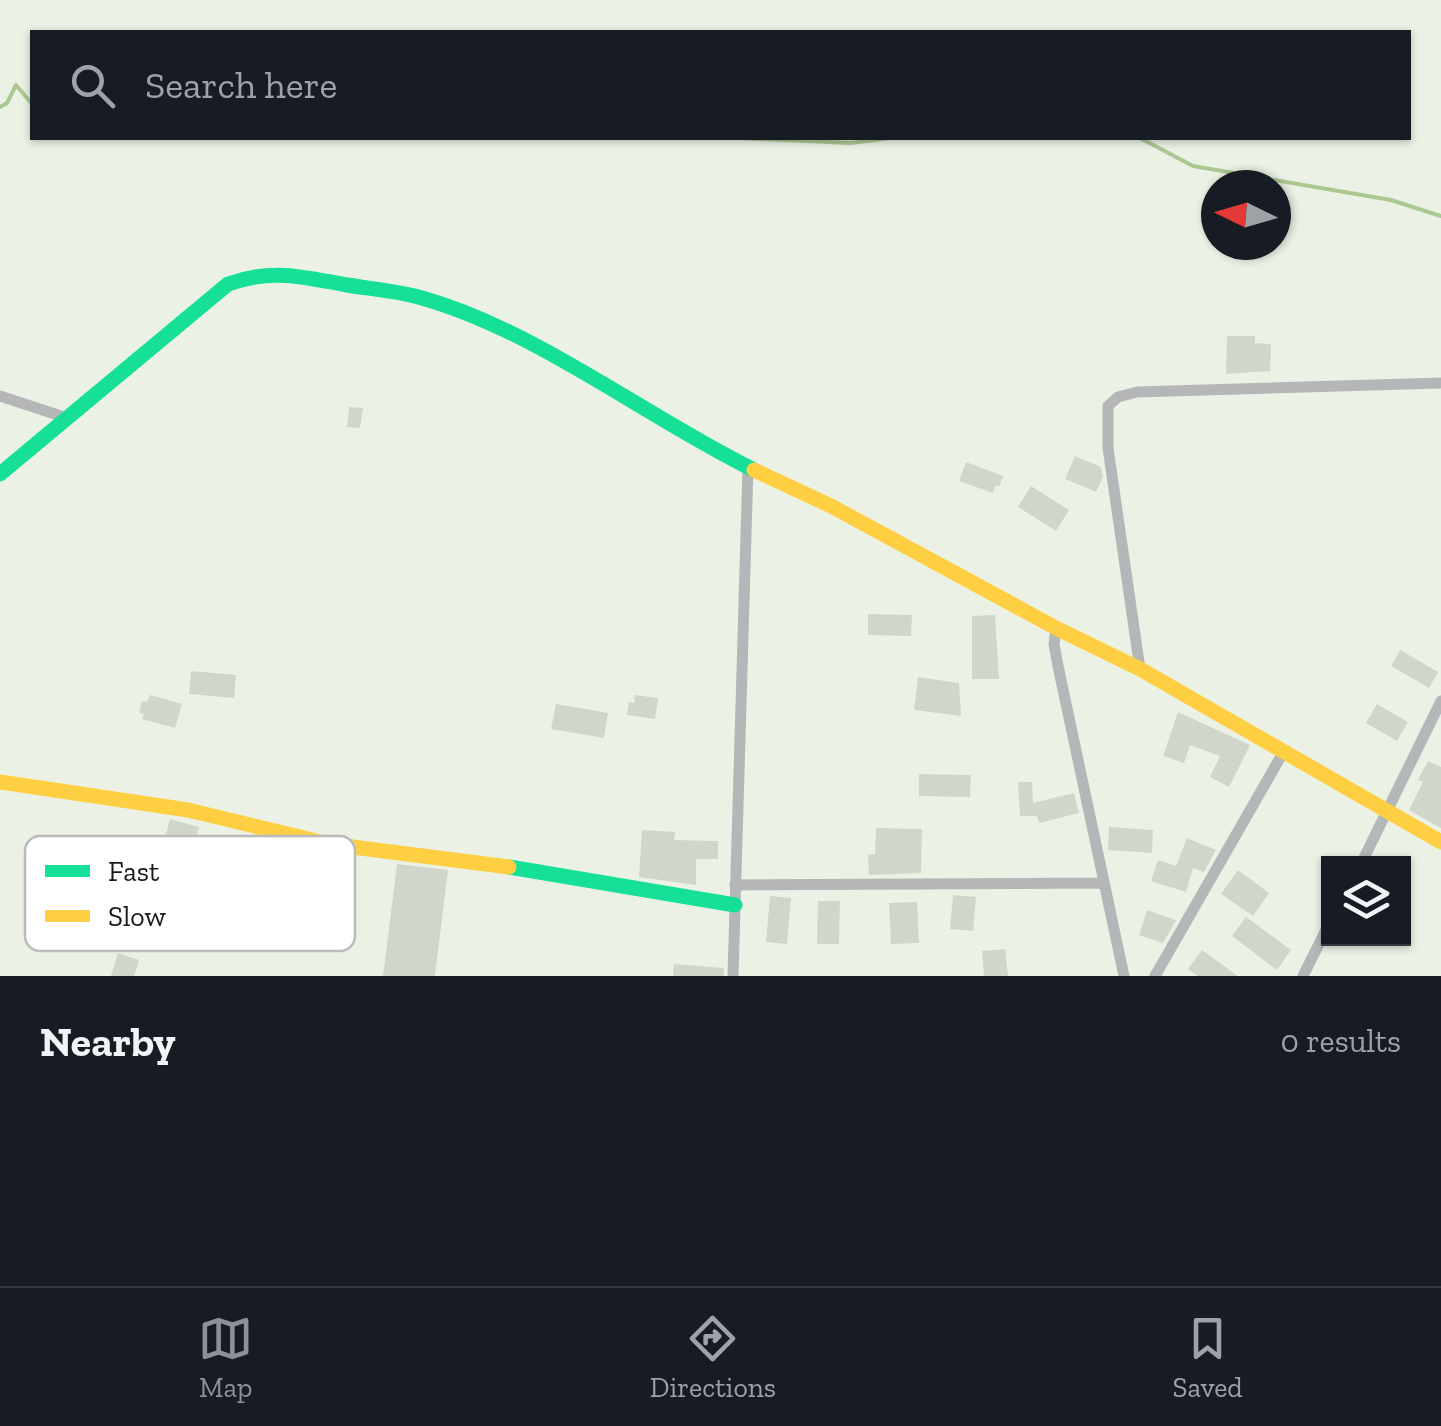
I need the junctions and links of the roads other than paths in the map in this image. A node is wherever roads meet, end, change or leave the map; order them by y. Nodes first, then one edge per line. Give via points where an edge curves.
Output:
1 (1441, 383) edge
2 (0, 396) edge
3 (66, 418) junction
4 (748, 467) junction
5 (0, 474) edge
6 (1056, 628) junction
7 (1140, 668) junction
8 (1441, 701) edge
9 (1284, 751) junction
10 (0, 782) edge
11 (1388, 812) junction
12 (296, 836) edge
13 (1441, 842) edge
14 (355, 847) edge
15 (1365, 856) edge
16 (1104, 883) junction
17 (736, 885) junction
18 (735, 906) junction
19 (1321, 939) edge
20 (733, 976) edge
21 (1124, 976) edge
22 (1155, 976) edge
23 (1302, 976) edge

1 - 7 street via 1137,392 1108,406 1108,448
2 - 3 street
3 - 4 street via 228,284 279,273 422,298 495,327
3 - 5 street
4 - 6 street
4 - 17 street
6 - 7 street
6 - 16 street via 1058,666
7 - 9 street
8 - 11 street
9 - 11 street
9 - 22 street
10 - 12 street via 188,810
11 - 13 street
11 - 15 street
14 - 18 street
16 - 17 street
16 - 21 street
17 - 18 street
18 - 20 street
19 - 23 street

